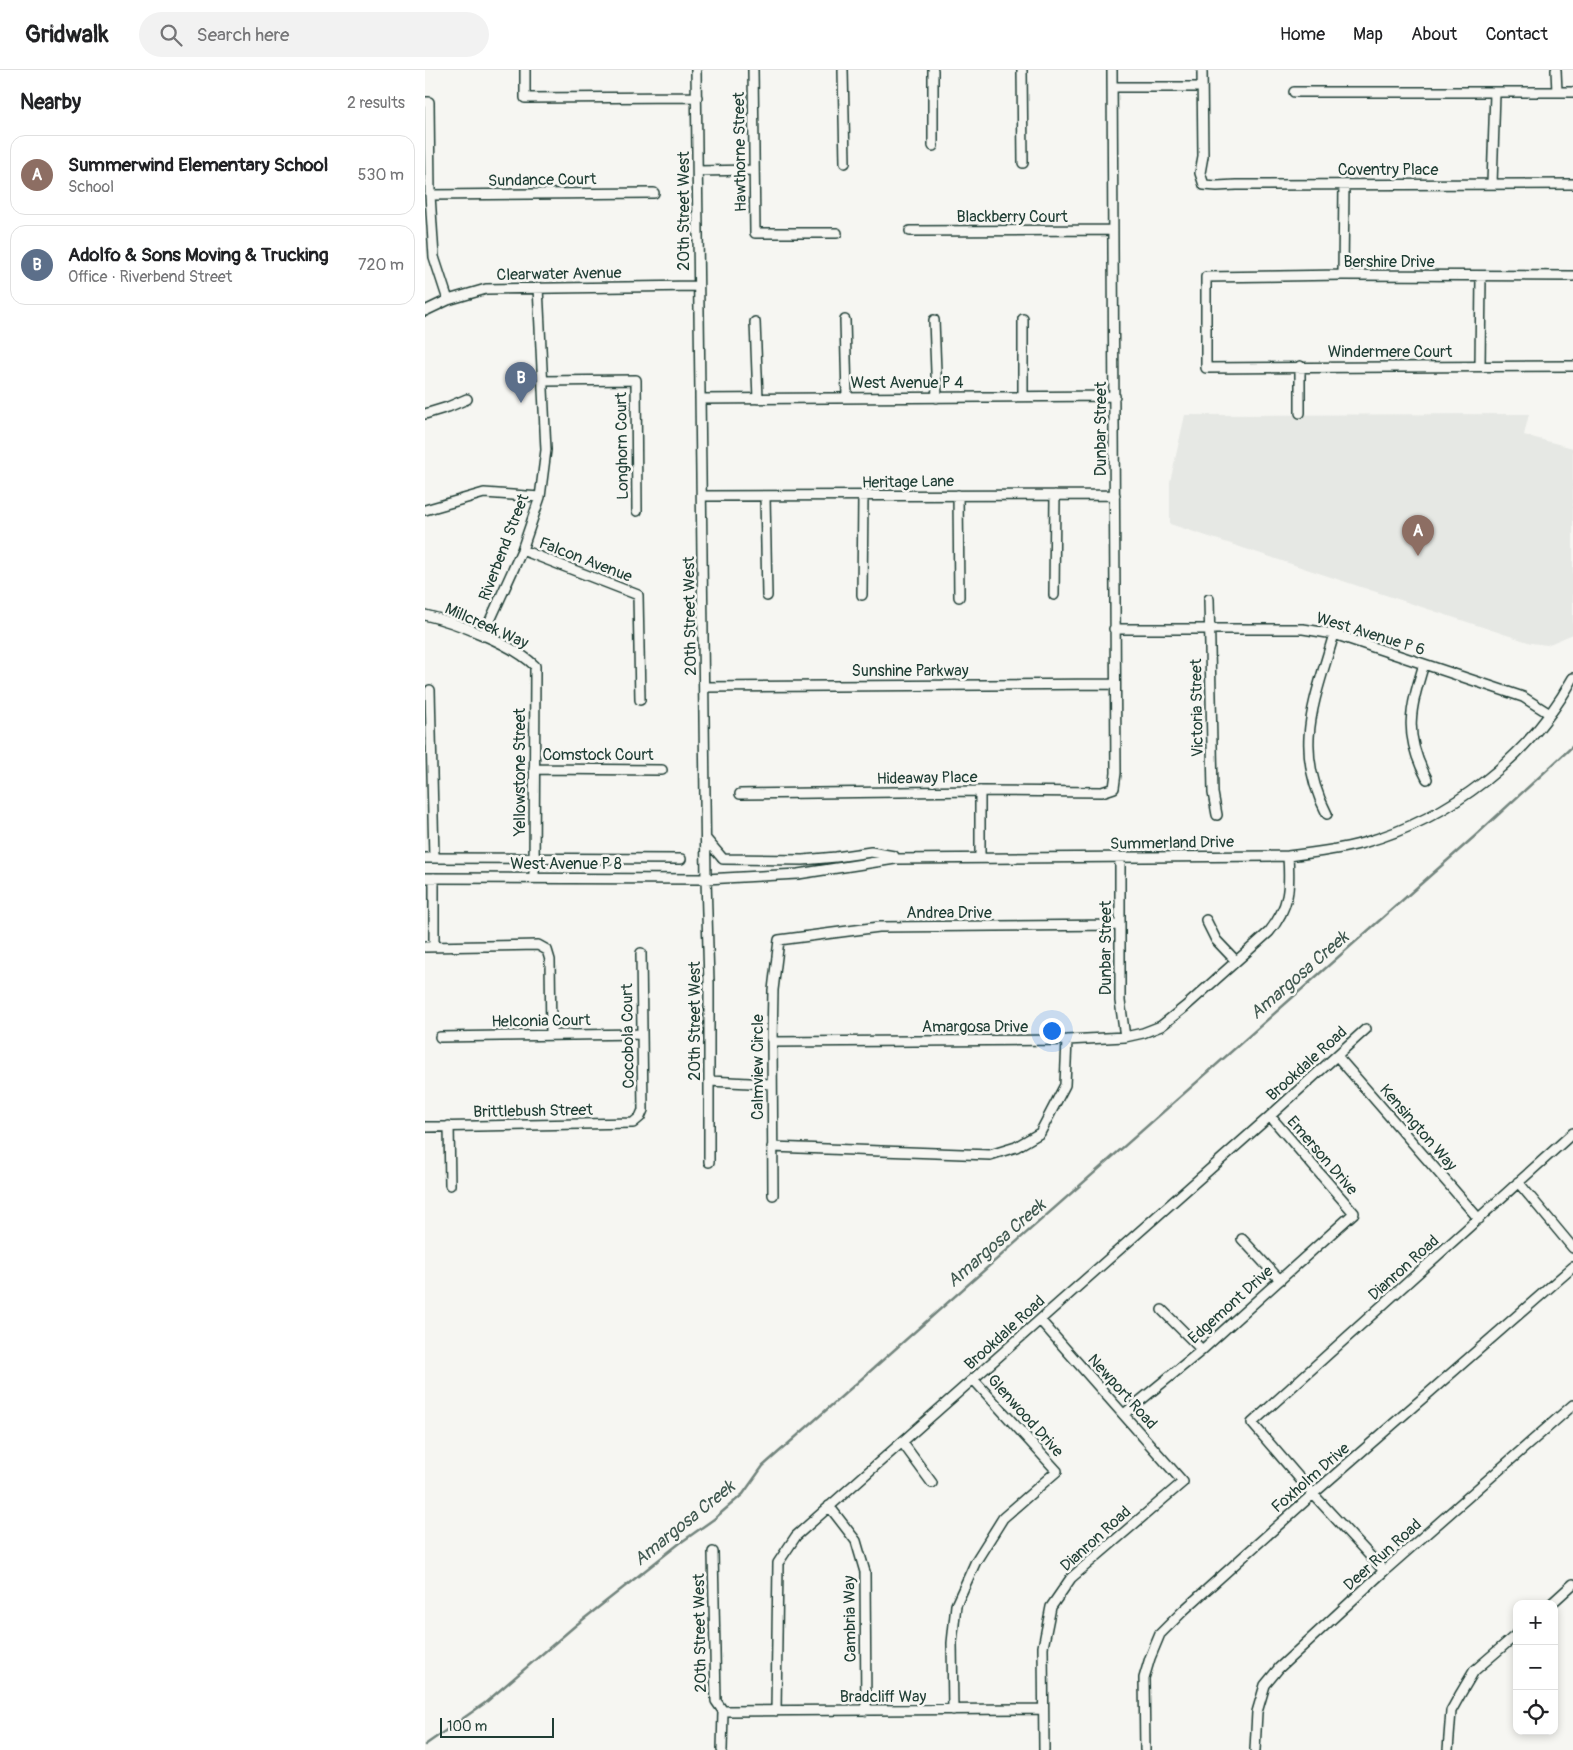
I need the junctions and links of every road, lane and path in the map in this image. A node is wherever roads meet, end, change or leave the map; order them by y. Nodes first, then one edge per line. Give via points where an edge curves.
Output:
1 (525, 70) edge
2 (696, 70) edge
3 (753, 70) edge
4 (843, 70) edge
5 (933, 70) edge
6 (1022, 70) edge
7 (1112, 70) edge
8 (1202, 70) edge
9 (1556, 70) edge
10 (1202, 86) junction
11 (1112, 87) junction
12 (1294, 92) dead end
13 (1557, 92) junction
14 (1573, 92) edge
15 (1495, 93) junction
16 (697, 97) junction
17 (427, 102) edge
18 (933, 146) dead end
19 (845, 163) dead end
20 (1023, 163) dead end
21 (754, 170) junction
22 (699, 171) junction
23 (1492, 184) junction
24 (1573, 184) edge
25 (1344, 185) junction
26 (654, 193) dead end
27 (429, 195) junction
28 (1113, 230) junction
29 (910, 232) dead end
30 (837, 233) dead end
31 (1343, 275) junction
32 (1481, 276) junction
33 (1573, 276) edge
34 (698, 286) junction
35 (538, 287) junction
36 (448, 300) junction
37 (425, 311) edge
38 (1023, 319) dead end
39 (845, 320) dead end
40 (934, 320) dead end
41 (755, 322) dead end
42 (1300, 366) junction
43 (1480, 366) junction
44 (1573, 366) edge
45 (1207, 368) joint
46 (543, 382) junction
47 (1023, 396) junction
48 (1115, 396) junction
49 (847, 397) junction
50 (758, 398) junction
51 (937, 398) junction
52 (467, 399) dead end
53 (700, 399) junction
54 (1300, 412) dead end
55 (425, 414) edge
56 (958, 495) junction
57 (1055, 495) junction
58 (1115, 495) junction
59 (702, 496) junction
60 (765, 496) junction
61 (863, 496) junction
62 (540, 498) junction
63 (425, 510) edge
64 (637, 511) dead end
65 (522, 550) junction
66 (862, 595) dead end
67 (1054, 595) dead end
68 (767, 596) dead end
69 (959, 597) dead end
70 (1209, 599) dead end
71 (425, 615) edge
72 (1114, 628) junction
73 (1209, 628) junction
74 (1334, 634) junction
75 (483, 636) junction
76 (1425, 664) junction
77 (535, 666) joint
78 (1573, 678) edge
79 (1115, 684) junction
80 (704, 687) junction
81 (430, 690) dead end
82 (640, 700) dead end
83 (1550, 714) junction
84 (534, 769) junction
85 (662, 770) dead end
86 (1427, 779) dead end
87 (1114, 788) joint
88 (980, 791) junction
89 (740, 794) dead end
90 (1327, 814) dead end
91 (1217, 815) dead end
92 (706, 839) junction
93 (1287, 856) junction
94 (429, 858) edge
95 (980, 858) junction
96 (1120, 858) junction
97 (534, 859) junction
98 (681, 859) dead end
99 (905, 859) junction
100 (534, 877) junction
101 (429, 878) edge
102 (707, 879) junction
103 (1207, 920) dead end
104 (1120, 926) junction
105 (779, 940) joint
106 (430, 947) edge
107 (641, 953) dead end
108 (1236, 960) junction
109 (1365, 1029) dead end
110 (642, 1034) junction
111 (551, 1035) junction
112 (440, 1037) dead end
113 (1125, 1037) junction
114 (1067, 1040) junction
115 (772, 1042) junction
116 (1337, 1056) junction
117 (709, 1081) junction
118 (771, 1084) junction
119 (1270, 1116) junction
120 (640, 1117) joint
121 (449, 1126) junction
122 (425, 1127) edge
123 (1573, 1133) edge
124 (772, 1147) junction
125 (709, 1162) dead end
126 (1517, 1182) junction
127 (450, 1185) dead end
128 (773, 1195) dead end
129 (1354, 1212) joint
130 (1479, 1219) junction
131 (1242, 1239) dead end
132 (1573, 1248) edge
133 (1573, 1267) edge
134 (1280, 1280) junction
135 (1162, 1310) dead end
136 (1039, 1320) junction
137 (1202, 1350) junction
138 (973, 1380) junction
139 (1573, 1405) edge
140 (1124, 1414) junction
141 (902, 1442) junction
142 (932, 1482) dead end
143 (1183, 1482) joint
144 (1313, 1494) junction
145 (829, 1506) junction
146 (713, 1552) dead end
147 (1384, 1571) junction
148 (1572, 1586) edge
149 (1556, 1600) edge
150 (1513, 1637) edge
151 (1043, 1709) junction
152 (953, 1710) junction
153 (723, 1711) junction
154 (776, 1711) junction
155 (866, 1711) junction
156 (722, 1750) edge
157 (1044, 1750) edge
158 (1145, 1750) edge
159 (1255, 1750) edge
160 (1448, 1750) edge

1 - 16 street via 525,98
2 - 16 street, 20th Street West
3 - 21 street, Hawthorne Street
4 - 19 street
5 - 18 street
6 - 20 street
7 - 11 street, Dunbar Street
8 - 10 street
9 - 13 street
10 - 11 street
10 - 25 street, Coventry Place via 1201,173 1204,185
11 - 28 street, Dunbar Street
12 - 15 street
13 - 14 street
13 - 15 street
15 - 23 street
16 - 22 street, 20th Street West
17 - 27 street
21 - 22 street
21 - 30 street, Hawthorne Street via 755,233
22 - 34 street, 20th Street West
23 - 24 street, Coventry Place
23 - 25 street, Coventry Place
25 - 31 street
26 - 27 street, Sundance Court
27 - 36 street via 434,257
28 - 29 street, Blackberry Court
28 - 48 street, Dunbar Street
31 - 32 street, Bershire Drive
31 - 45 street, Bershire Drive via 1206,277
32 - 33 street, Bershire Drive
32 - 43 street
34 - 35 street, Clearwater Avenue
34 - 53 street, 20th Street West
35 - 36 street, Clearwater Avenue via 486,289
35 - 46 street, Riverbend Street
36 - 37 street, Clearwater Avenue
38 - 47 street
39 - 49 street
40 - 51 street
41 - 50 street
42 - 43 street, Windermere Court
42 - 45 street, Windermere Court
42 - 54 street
43 - 44 street, Windermere Court
46 - 62 street, Riverbend Street via 546,450
46 - 64 street, Longhorn Court via 636,380
47 - 48 street, West Avenue P 4
47 - 51 street, West Avenue P 4
48 - 58 street, Dunbar Street
49 - 50 street, West Avenue P 4
49 - 51 street, West Avenue P 4
50 - 53 street, West Avenue P 4
52 - 55 street
53 - 59 street, 20th Street West
56 - 57 street, Heritage Lane
56 - 61 street, Heritage Lane
56 - 69 street
57 - 58 street, Heritage Lane
57 - 67 street
58 - 72 street, Dunbar Street
59 - 60 street, Heritage Lane
59 - 80 street, 20th Street West
60 - 61 street, Heritage Lane
60 - 68 street
61 - 66 street
62 - 63 street via 483,493
62 - 65 street, Riverbend Street
65 - 75 street, Riverbend Street
65 - 82 street, Falcon Avenue via 638,595
70 - 73 street, Victoria Street
71 - 75 street, Millcreek Way
72 - 73 street, West Avenue P 6
72 - 79 street, Dunbar Street
73 - 74 street, West Avenue P 6 via 1303,628
73 - 91 street, Victoria Street via 1213,793
74 - 76 street, West Avenue P 6
74 - 90 street via 1308,737 1309,758 1318,795
75 - 77 street, Millcreek Way via 525,656
76 - 83 street, West Avenue P 6 via 1523,697
76 - 86 street via 1411,712 1414,751
77 - 84 street, Yellowstone Street
78 - 83 street, Summerland Drive
79 - 80 street, Sunshine Parkway
79 - 87 street, Dunbar Street
80 - 92 street, 20th Street West
81 - 94 street
83 - 93 street, Summerland Drive via 1516,754 1463,798 1436,813 1395,833 1362,844
84 - 85 street, Comstock Court
84 - 97 street, Yellowstone Street
87 - 88 street, Hideaway Place via 1102,792
88 - 89 street, Hideaway Place
88 - 95 street
92 - 99 street via 723,859 803,860 871,852
92 - 102 street, 20th Street West
93 - 96 street, Summerland Drive
93 - 108 street, Amargosa Drive via 1287,899 1280,918 1269,932
94 - 97 street, West Avenue P 8
95 - 96 street, Summerland Drive
95 - 99 street, Summerland Drive
96 - 104 street, Dunbar Street
97 - 98 street, West Avenue P 8
97 - 100 street, Yellowstone Street
99 - 102 street, Summerland Drive via 798,874
100 - 101 street, West Avenue P 8
100 - 102 street, West Avenue P 8
101 - 106 street
102 - 117 street, 20th Street West
103 - 108 street via 1216,940
104 - 105 street, Andrea Drive via 879,927
104 - 113 street, Dunbar Street via 1120,1001
105 - 115 street, Calmview Circle via 773,990
106 - 111 street via 538,946 547,950 550,960
107 - 110 street, Cocobola Court
108 - 113 street, Amargosa Drive via 1161,1026
109 - 116 street, Brookdale Road
110 - 111 street, Helconia Court
110 - 120 street, Cocobola Court via 643,1110
111 - 112 street, Helconia Court
113 - 114 street, Amargosa Drive
114 - 115 street, Amargosa Drive
114 - 124 street via 1065,1086 1040,1133 1016,1147 990,1155
115 - 118 street, Calmview Circle
116 - 119 street, Brookdale Road
116 - 130 street, Kensington Way
117 - 118 street
117 - 125 street, 20th Street West
118 - 124 street, Calmview Circle
119 - 129 street, Emerson Drive
119 - 136 street, Brookdale Road
120 - 121 street, Brittlebush Street via 633,1123
121 - 122 street, Brittlebush Street
121 - 127 street
123 - 126 street, Dianron Road
124 - 128 street, Calmview Circle
126 - 130 street, Dianron Road
126 - 132 street
129 - 134 street, Edgemont Drive
130 - 144 street, Dianron Road via 1252,1423
131 - 134 street
133 - 144 street, Foxholm Drive
134 - 137 street, Edgemont Drive
135 - 137 street
136 - 138 street, Brookdale Road
136 - 140 street, Newport Road
137 - 140 street, Edgemont Drive
138 - 141 street, Brookdale Road
138 - 152 street, Glenwood Drive via 1057,1472 1003,1518 975,1560 957,1605 952,1643
139 - 147 street, Deer Run Road
140 - 143 street, Newport Road
141 - 142 street
141 - 145 street, Brookdale Road
143 - 151 street, Dianron Road via 1071,1578 1051,1607 1043,1647
144 - 147 street
144 - 158 street, Foxholm Drive via 1160,1634 1145,1678
145 - 154 street, Brookdale Road via 796,1536 778,1563
145 - 155 street, Cambria Way via 856,1541 865,1572
146 - 153 street, 20th Street West via 716,1701
147 - 159 street, Deer Run Road via 1279,1668 1265,1685 1257,1712
148 - 149 street
150 - 160 street via 1474,1671 1461,1693 1451,1711
151 - 152 street, Bradcliff Way
151 - 157 street, Dianron Road
152 - 155 street, Bradcliff Way
153 - 154 street, Bradcliff Way
153 - 156 street, 20th Street West
154 - 155 street, Bradcliff Way

